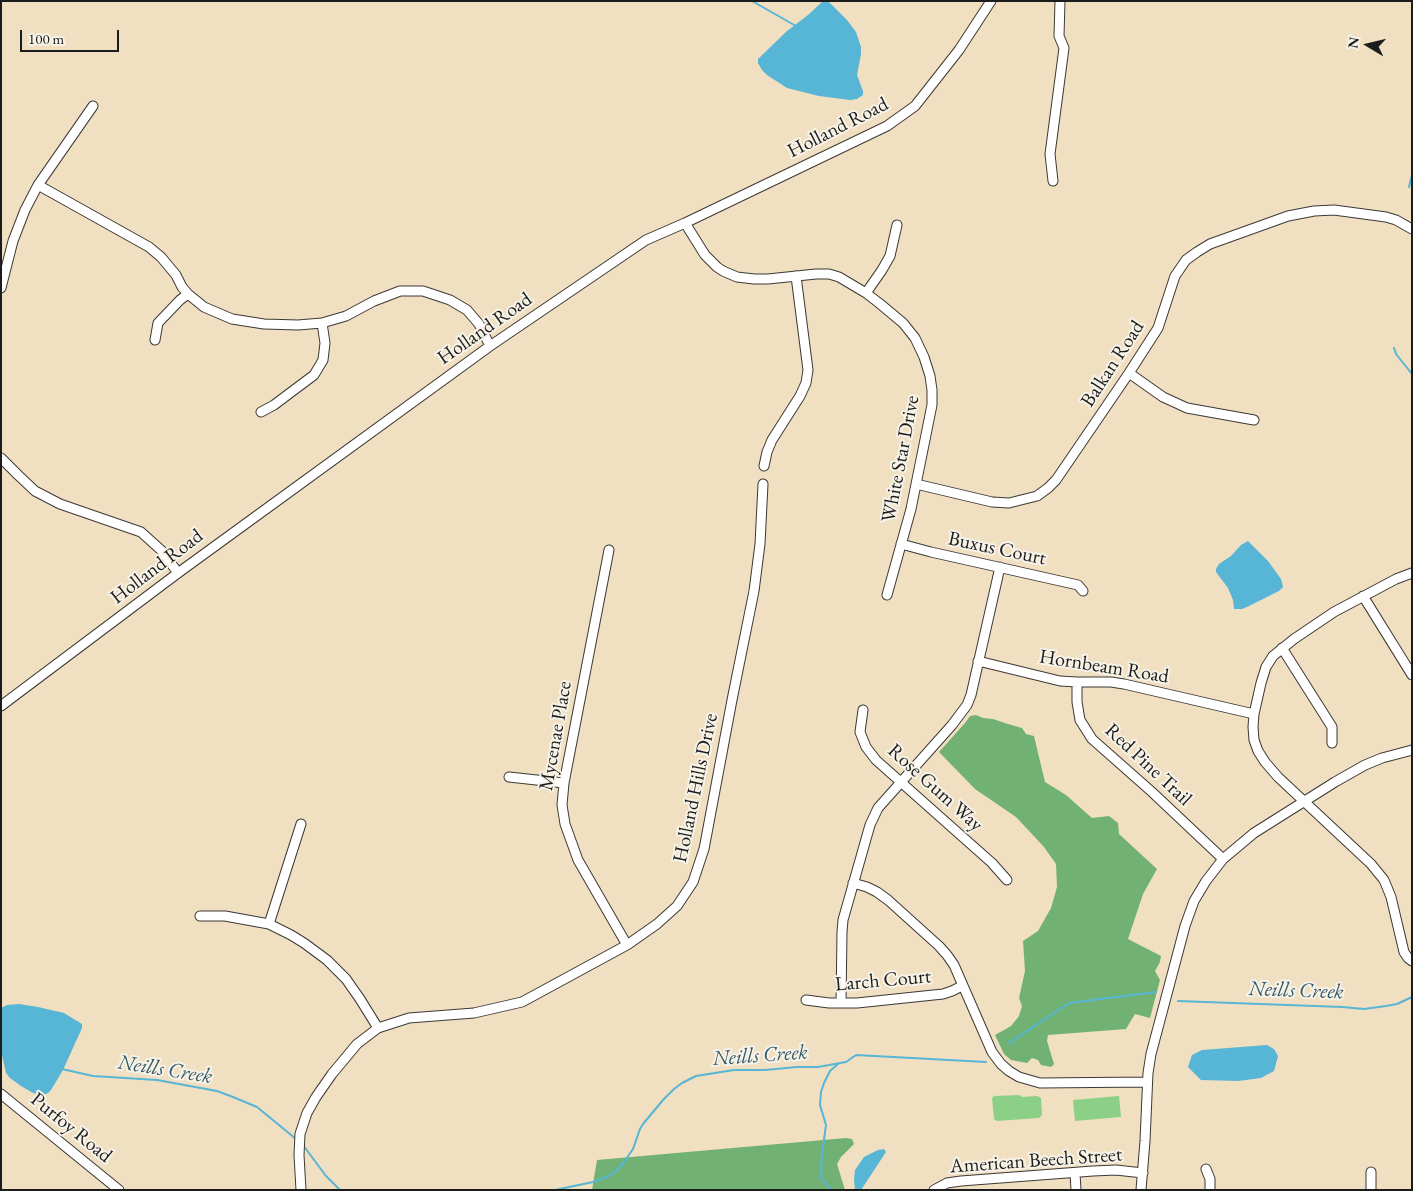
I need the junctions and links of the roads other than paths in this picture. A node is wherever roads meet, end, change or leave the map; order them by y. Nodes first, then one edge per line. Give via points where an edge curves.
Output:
1 (992, 1) edge
2 (1060, 1) edge
3 (92, 106) dead end
4 (1053, 181) dead end
5 (38, 185) junction
6 (685, 223) junction
7 (897, 225) dead end
8 (1412, 229) edge
9 (796, 276) junction
10 (1, 288) edge
11 (866, 292) junction
12 (188, 294) junction
13 (322, 323) junction
14 (155, 340) dead end
15 (490, 346) junction
16 (1129, 373) junction
17 (261, 412) dead end
18 (1254, 420) dead end
19 (1, 458) edge
20 (764, 466) dead end
21 (763, 484) dead end
22 (916, 484) junction
23 (901, 544) junction
24 (609, 550) dead end
25 (1000, 567) junction
26 (178, 573) junction
27 (1412, 573) edge
28 (1083, 591) dead end
29 (887, 595) dead end
30 (1363, 596) junction
31 (1282, 648) junction
32 (978, 661) junction
33 (1412, 676) edge
34 (1077, 682) junction
35 (1, 706) edge
36 (863, 710) dead end
37 (1254, 714) junction
38 (1332, 743) dead end
39 (1412, 750) edge
40 (509, 777) dead end
41 (564, 783) junction
42 (901, 783) junction
43 (1305, 801) junction
44 (301, 824) dead end
45 (1223, 859) junction
46 (1008, 880) dead end
47 (853, 883) junction
48 (200, 916) dead end
49 (269, 924) junction
50 (627, 945) junction
51 (1412, 961) edge
52 (962, 986) junction
53 (806, 1000) dead end
54 (841, 1004) junction
55 (378, 1028) junction
56 (1148, 1082) junction
57 (1, 1094) edge
58 (1206, 1169) dead end
59 (1371, 1172) dead end
60 (1075, 1173) junction
61 (1143, 1173) junction
62 (119, 1190) edge
63 (301, 1190) edge
64 (934, 1190) edge
65 (1076, 1190) edge
66 (1141, 1190) edge
67 (1210, 1190) edge
68 (1370, 1190) edge

1 - 6 street, Holland Road via 915,106 879,130
2 - 4 street via 1059,36 1064,48 1050,154
3 - 5 street
5 - 10 street via 13,240
5 - 12 street via 149,247 176,275
6 - 9 street, White Star Drive via 705,255 731,275 754,280
6 - 15 street, Holland Road via 646,240
7 - 11 street via 890,256
8 - 16 street, Balkan Road via 1386,217 1334,210 1314,211 1288,216 1210,244 1186,260 1175,276 1158,328
9 - 11 street, White Star Drive via 828,274
9 - 20 street via 808,370 806,383 772,440
11 - 22 street, White Star Drive via 903,323 915,338 930,376 932,405
12 - 13 street via 204,307 232,319 264,324
12 - 14 street via 158,323
13 - 15 street via 347,316 400,291 422,292 450,300 467,310 479,324
13 - 17 street via 323,360 314,375
15 - 26 street, Holland Road
16 - 18 street via 1187,408
16 - 22 street, Balkan Road via 1056,480 1037,496 1009,503 992,502
19 - 26 street via 35,491 60,504 141,532 162,551
21 - 50 street, Holland Hills Drive via 754,591 704,849 693,882 677,906
22 - 23 street, White Star Drive
23 - 25 street, Buxus Court
23 - 29 street, White Star Drive
24 - 41 street, Mycenae Place
25 - 28 street, Buxus Court via 1078,585
25 - 32 street
26 - 35 street, Holland Road
27 - 30 street
30 - 31 street
30 - 33 street
31 - 37 street via 1266,667
31 - 38 street via 1332,727
32 - 34 street, Hornbeam Road
32 - 42 street via 971,695 964,709
34 - 37 street, Hornbeam Road via 1124,684
34 - 45 street, Red Pine Trail via 1080,720 1092,739
36 - 42 street, Rose Gum Way via 860,732 866,747
37 - 43 street via 1254,740 1258,751 1278,777
39 - 43 street via 1365,765
40 - 41 street
41 - 50 street, Mycenae Place via 562,805 565,824 578,860
42 - 46 street, Rose Gum Way
42 - 47 street via 878,808
43 - 45 street via 1254,834
43 - 51 street via 1384,880 1404,952
44 - 49 street
45 - 56 street via 1194,901 1185,926 1150,1054
47 - 52 street via 877,892 939,946 954,965
47 - 54 street via 843,920
48 - 49 street via 225,916
49 - 55 street via 328,960 346,979
50 - 55 street, Holland Hills Drive via 522,1002 474,1013 409,1018
52 - 54 street, Larch Court via 943,994
52 - 56 street via 992,1052 1001,1064 1019,1077 1040,1083
53 - 54 street, Larch Court
55 - 63 street, Holland Hills Drive via 357,1044 332,1074 307,1113 300,1134
56 - 61 street
57 - 62 street, Purfoy Road
58 - 67 street
59 - 68 street
60 - 61 street, American Beech Street via 1116,1170
60 - 64 street, American Beech Street via 961,1181 947,1183
60 - 65 street
61 - 66 street

